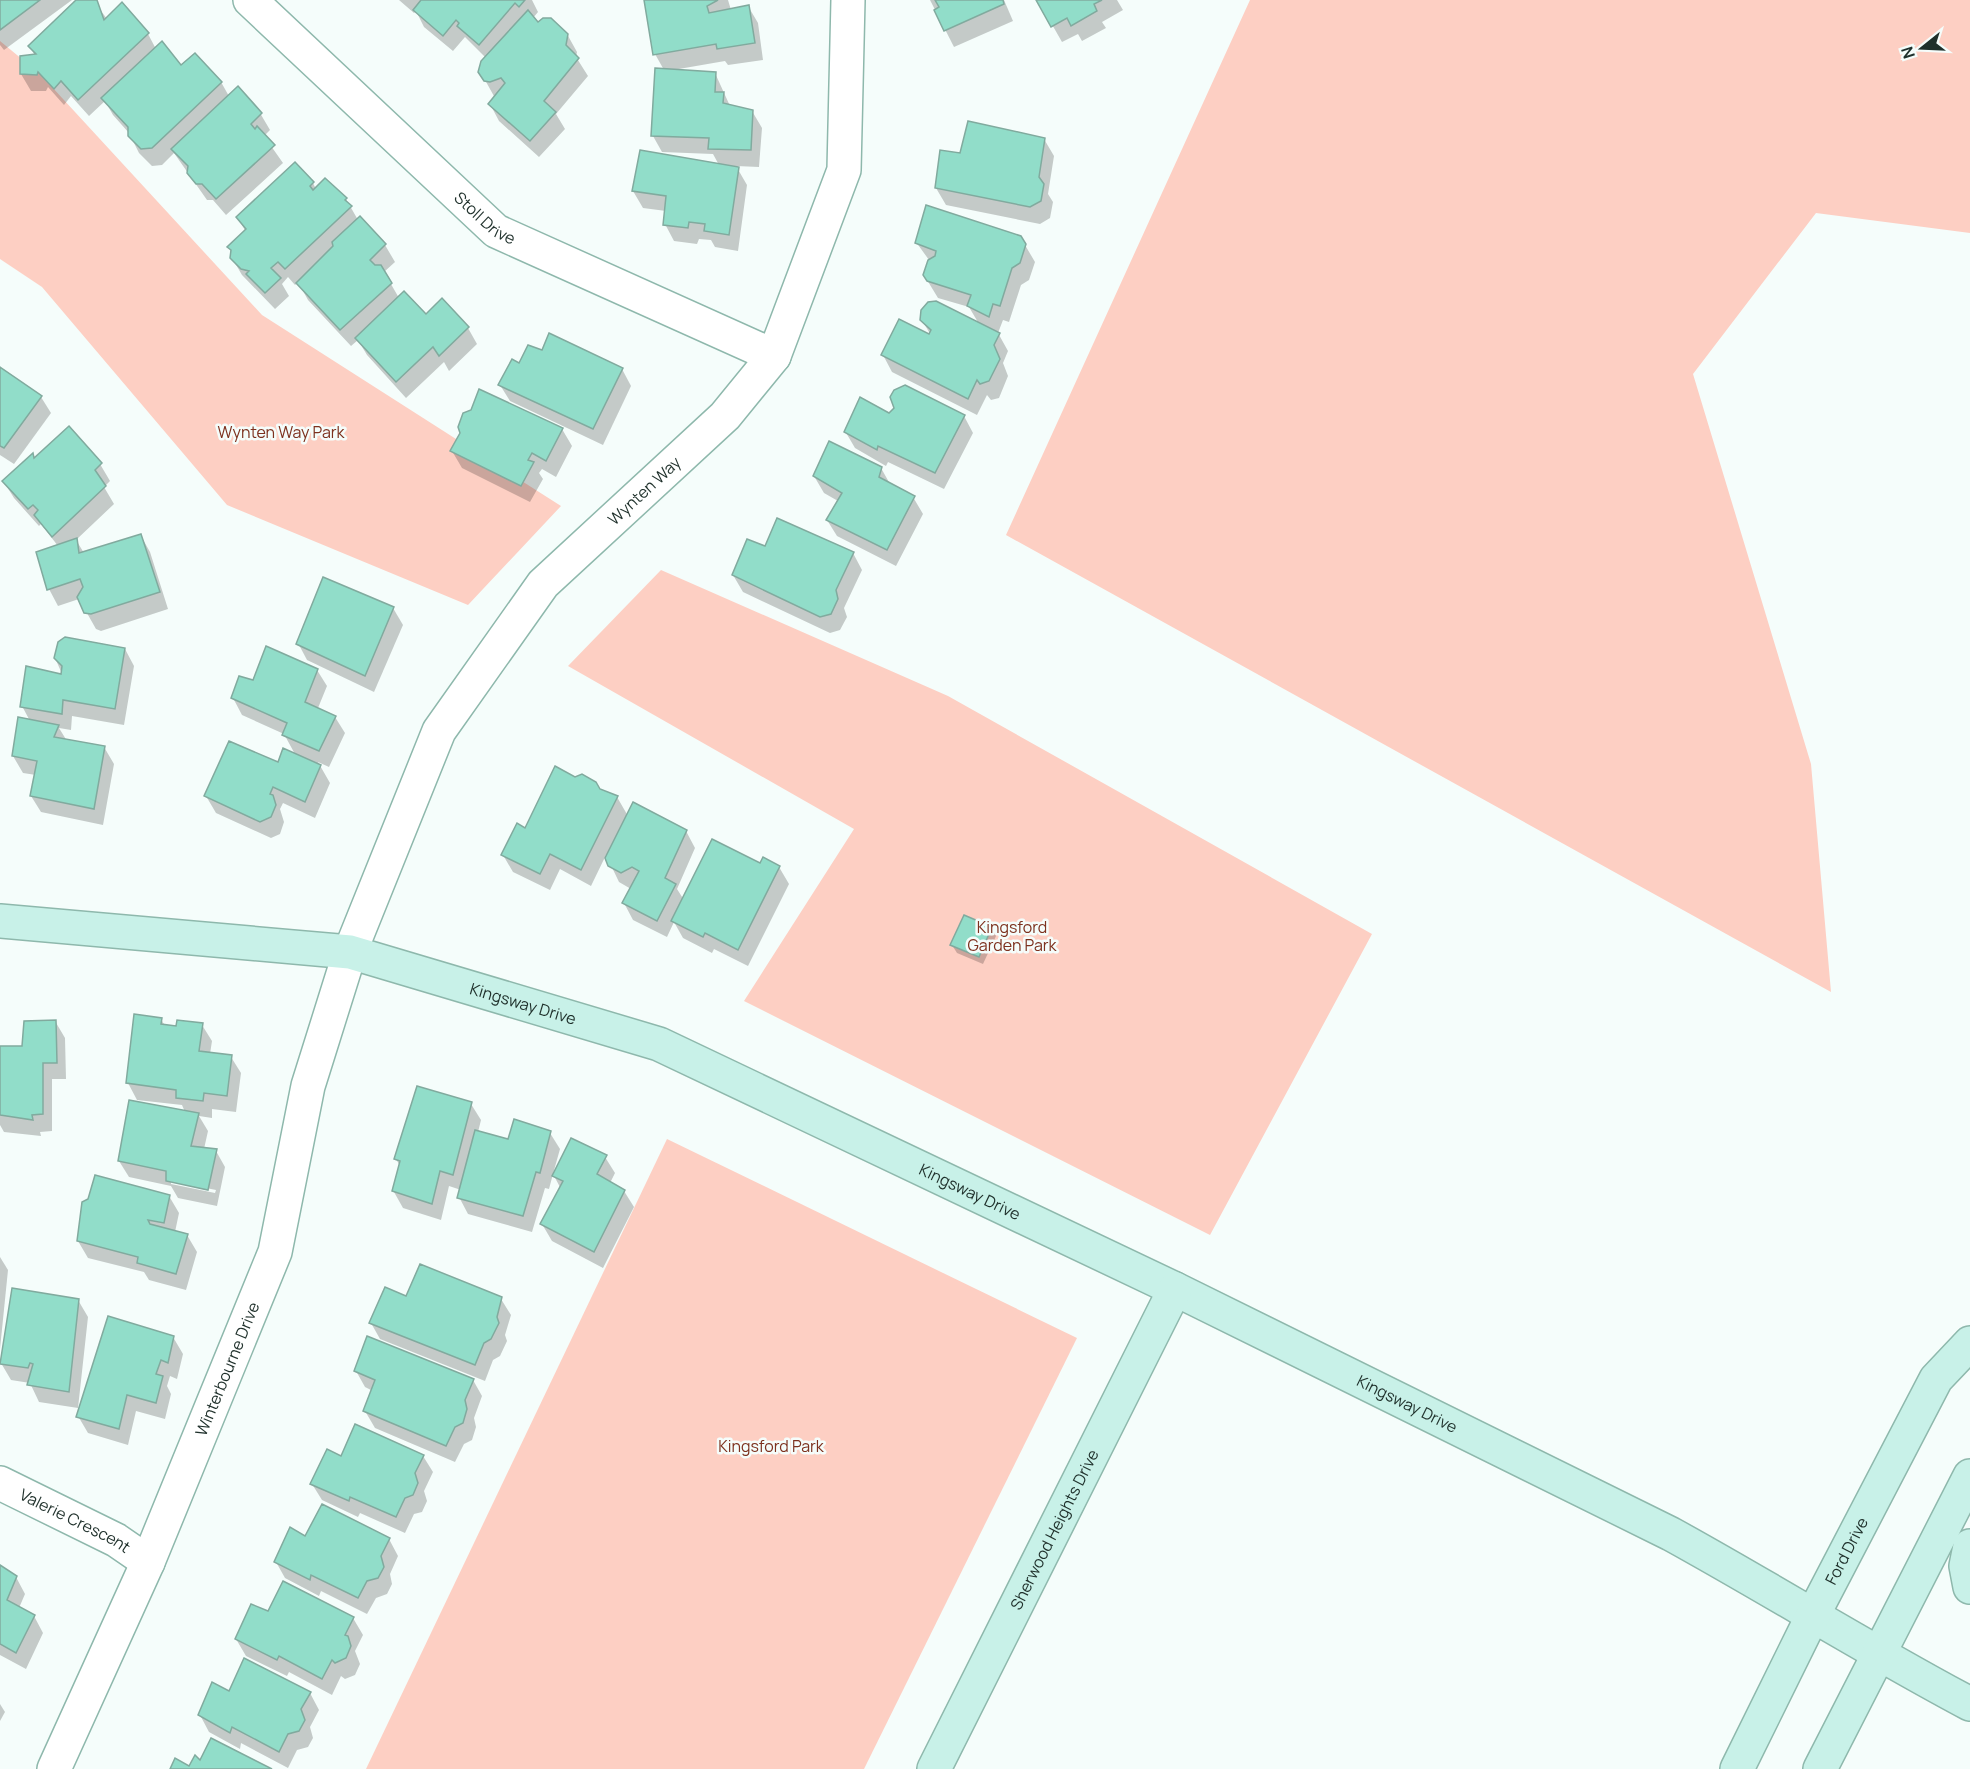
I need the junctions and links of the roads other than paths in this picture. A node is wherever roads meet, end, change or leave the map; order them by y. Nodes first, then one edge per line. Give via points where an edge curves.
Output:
1 (250, 0) edge
2 (848, 0) edge
3 (774, 356) junction
4 (0, 921) edge
5 (350, 952) junction
6 (1175, 1288) junction
7 (1970, 1343) edge
8 (1970, 1476) edge
9 (0, 1483) edge
10 (1970, 1546) edge
11 (148, 1562) junction
12 (1970, 1587) edge
13 (1812, 1617) junction
14 (1877, 1655) junction
15 (1970, 1704) edge
16 (54, 1769) edge
17 (934, 1769) edge
18 (1737, 1769) edge
19 (1820, 1769) edge

1 - 3 street, Stoll Drive via 496,231
2 - 3 street, Wynten Way via 844,170
3 - 5 street, Wynten Way via 725,416 538,591 439,731
4 - 5 street, Kingsway Drive
5 - 6 street, Kingsway Drive via 659,1044
5 - 11 street, Winterbourne Drive via 308,1086 276,1252
6 - 13 street, Kingsway Drive via 1671,1534
6 - 17 street, Sherwood Heights Drive
7 - 13 street, Ford Drive via 1936,1379
8 - 14 street
9 - 11 street, Valerie Crescent via 116,1540
10 - 12 street via 1966,1566
11 - 16 street, Winterbourne Drive
13 - 14 street, Kingsway Drive
13 - 18 street, Ford Drive
14 - 15 street, Kingsway Drive
14 - 19 street

